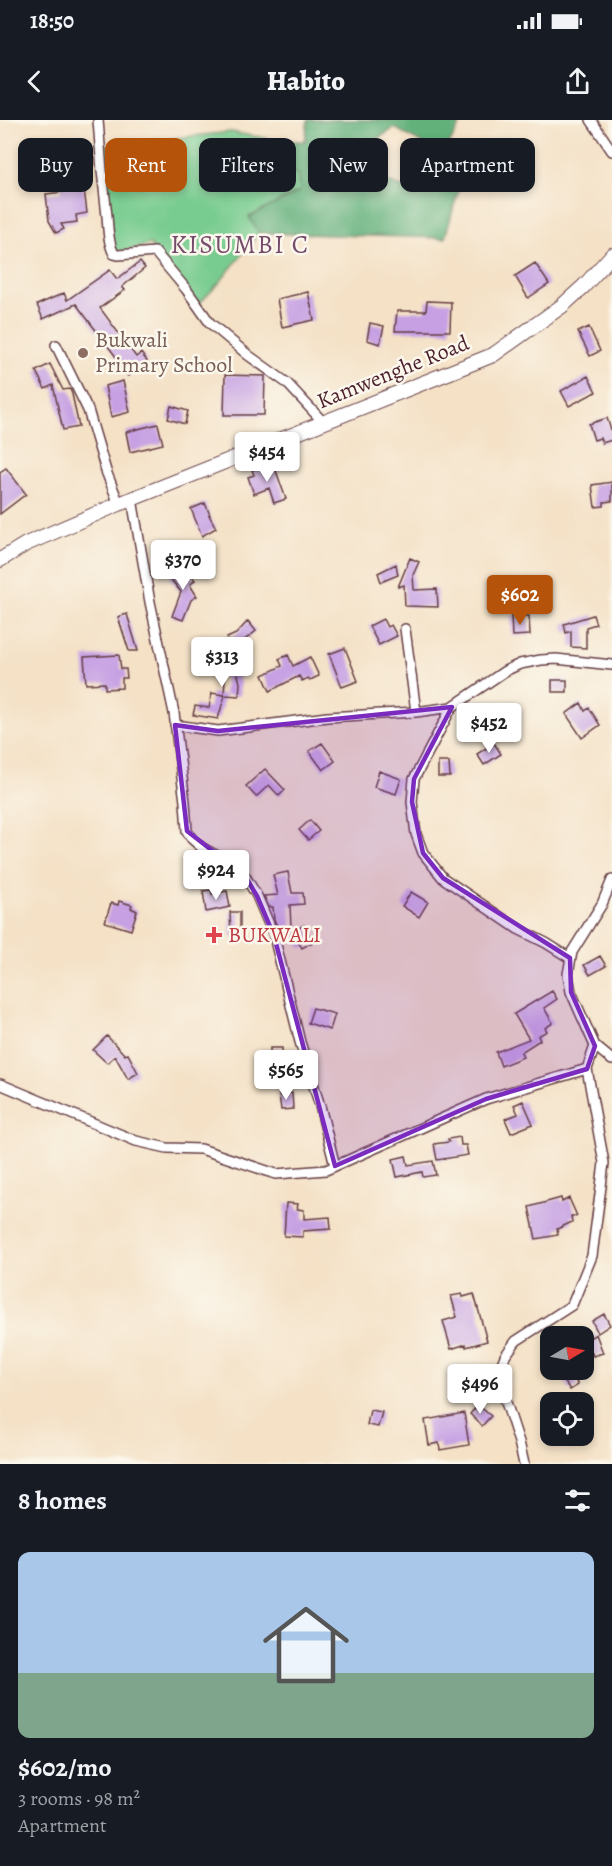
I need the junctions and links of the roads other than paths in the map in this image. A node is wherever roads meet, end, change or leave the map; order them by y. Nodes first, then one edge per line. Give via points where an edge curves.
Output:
1 (99, 120) edge
2 (591, 120) edge
3 (612, 151) edge
4 (612, 255) edge
5 (56, 345) dead end
6 (323, 422) junction
7 (132, 499) junction
8 (119, 504) junction
9 (0, 560) edge
10 (405, 629) dead end
11 (612, 665) edge
12 (452, 707) junction
13 (416, 712) junction
14 (175, 724) junction
15 (612, 880) edge
16 (570, 958) junction
17 (595, 1046) junction
18 (612, 1060) edge
19 (588, 1069) junction
20 (0, 1084) edge
21 (334, 1166) junction
22 (524, 1464) edge

1 - 6 street via 103,187 114,254 155,252 210,323 287,383
2 - 3 street
4 - 6 main road, Kamwenghe Road via 562,306 493,355
5 - 8 street via 88,410
6 - 7 main road, Kamwenghe Road
7 - 8 main road, Kamwenghe Road
7 - 14 street
8 - 9 main road, Kamwenghe Road via 26,544
10 - 13 street
11 - 12 street via 556,659 520,664
12 - 13 street
12 - 16 street via 414,779 412,802 423,853 444,878
13 - 14 street via 327,717 218,731
14 - 21 street via 187,831 201,847 245,876 257,896 274,936
15 - 16 street
16 - 17 street via 571,992
17 - 18 street
17 - 19 street
19 - 21 street via 486,1099
19 - 22 street via 604,1163 592,1256 572,1305 516,1341 502,1361 504,1396
20 - 21 street via 136,1141 167,1148 201,1149 276,1174

